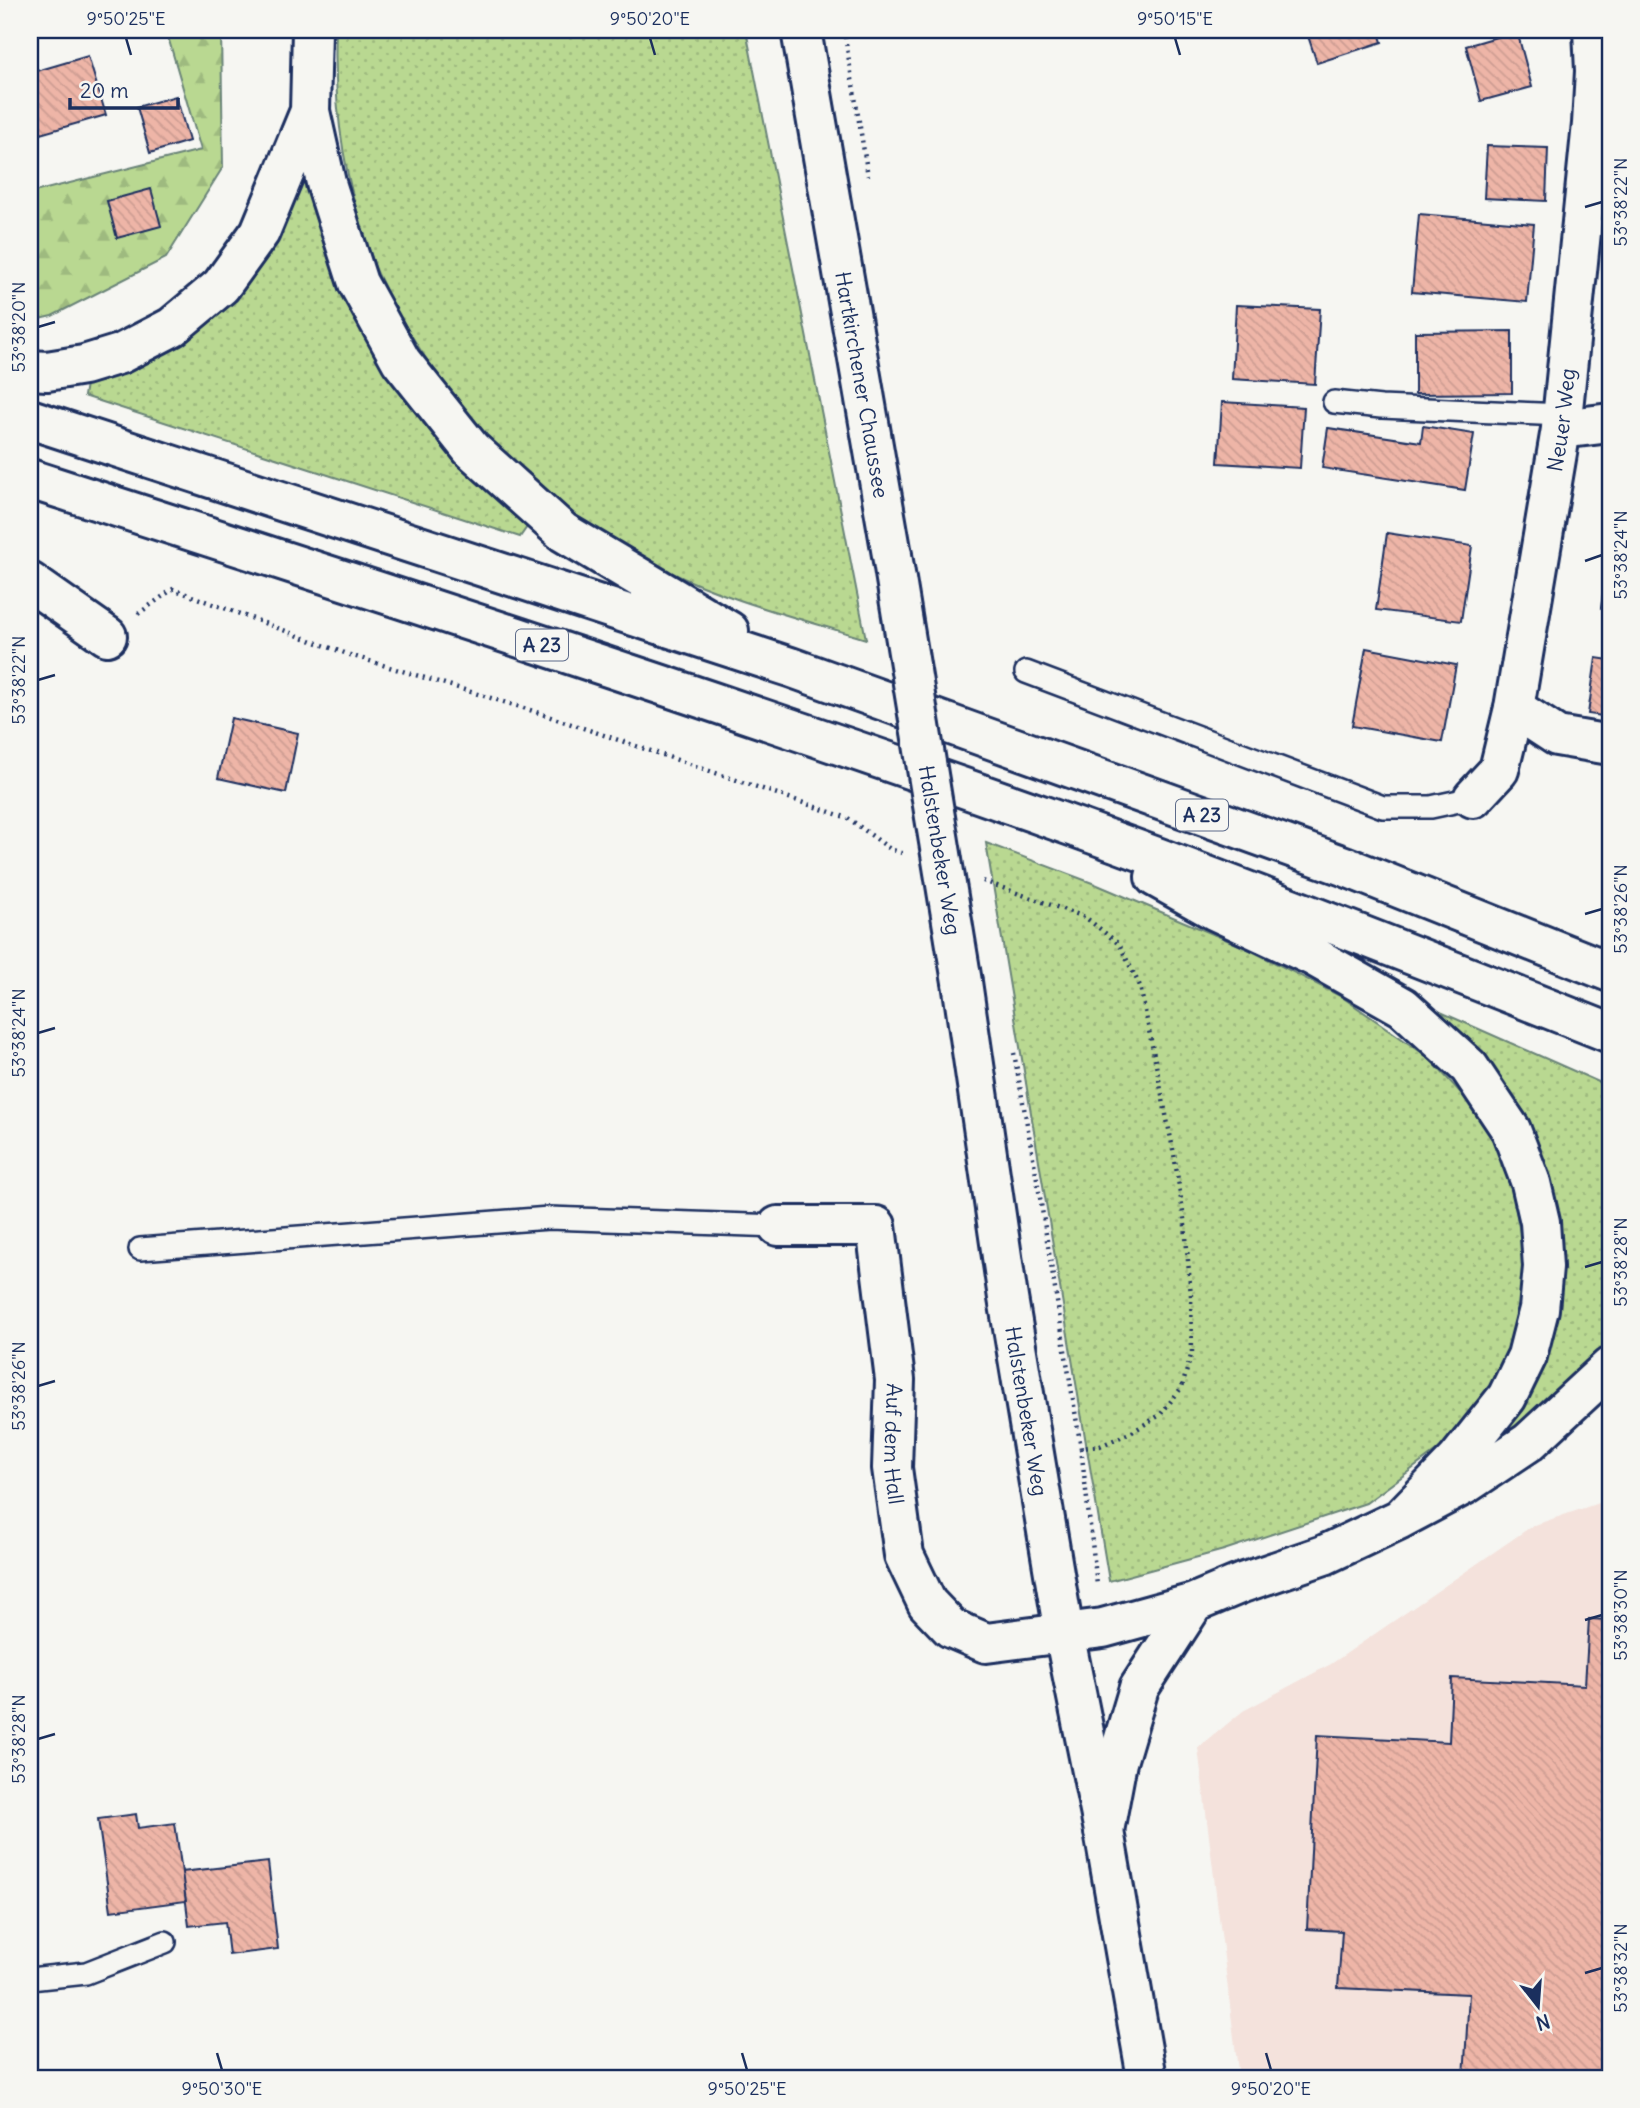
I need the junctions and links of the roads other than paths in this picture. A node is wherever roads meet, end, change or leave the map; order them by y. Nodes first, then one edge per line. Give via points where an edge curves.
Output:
1 (312, 30) edge
2 (801, 30) edge
3 (1593, 30) edge
4 (310, 111) junction
5 (30, 370) edge
6 (1334, 402) dead end
7 (30, 419) edge
8 (1562, 422) junction
9 (1610, 423) edge
10 (30, 479) edge
11 (30, 582) edge
12 (107, 636) road end
13 (790, 667) junction
14 (1026, 672) dead end
15 (1514, 708) junction
16 (923, 740) joint
17 (1610, 745) edge
18 (1473, 798) joint
19 (1052, 819) junction
20 (1610, 972) edge
21 (1610, 1033) edge
22 (778, 1226) joint
23 (140, 1250) dead end
24 (1610, 1367) edge
25 (1400, 1519) junction
26 (1194, 1603) junction
27 (1064, 1633) junction
28 (1104, 1831) junction
29 (165, 1942) dead end
30 (30, 1979) edge
31 (1147, 2078) edge

1 - 4 main road
2 - 16 main road, Hartkirchener Chaussee, bridge
3 - 8 main road, Neuer Weg via 1592,124
4 - 5 main road via 260,232 221,286 172,327 120,354 84,365
4 - 13 main road via 326,183 358,283 401,361 471,449 563,532
6 - 8 lane
7 - 13 main road, A 23
8 - 9 main road
8 - 15 main road, Neuer Weg
10 - 19 main road, A 23 via 524,639
11 - 12 main road
13 - 20 main road, A 23 via 1343,866
14 - 18 lane via 1383,807 1431,807
15 - 17 main road via 1557,736
15 - 18 main road, Neuer Weg via 1499,770
16 - 27 main road, Halstenbeker Weg, bridge
19 - 21 main road, A 23 via 1328,921
19 - 25 main road via 1213,910 1313,956 1403,1007 1469,1067 1511,1130 1540,1222 1543,1267 1539,1309 1527,1356 1507,1397 1457,1460
22 - 23 lane via 550,1218
22 - 27 main road, Auf dem Hall via 876,1226 895,1380 892,1468 904,1555 927,1603 951,1628 986,1643
24 - 25 main road via 1529,1442 1466,1484
25 - 26 main road via 1324,1555
26 - 27 main road via 1103,1628
26 - 28 main road via 1139,1688 1117,1762
27 - 28 main road, Halstenbeker Weg
28 - 31 main road, Halstenbeker Weg
29 - 30 lane via 86,1973

